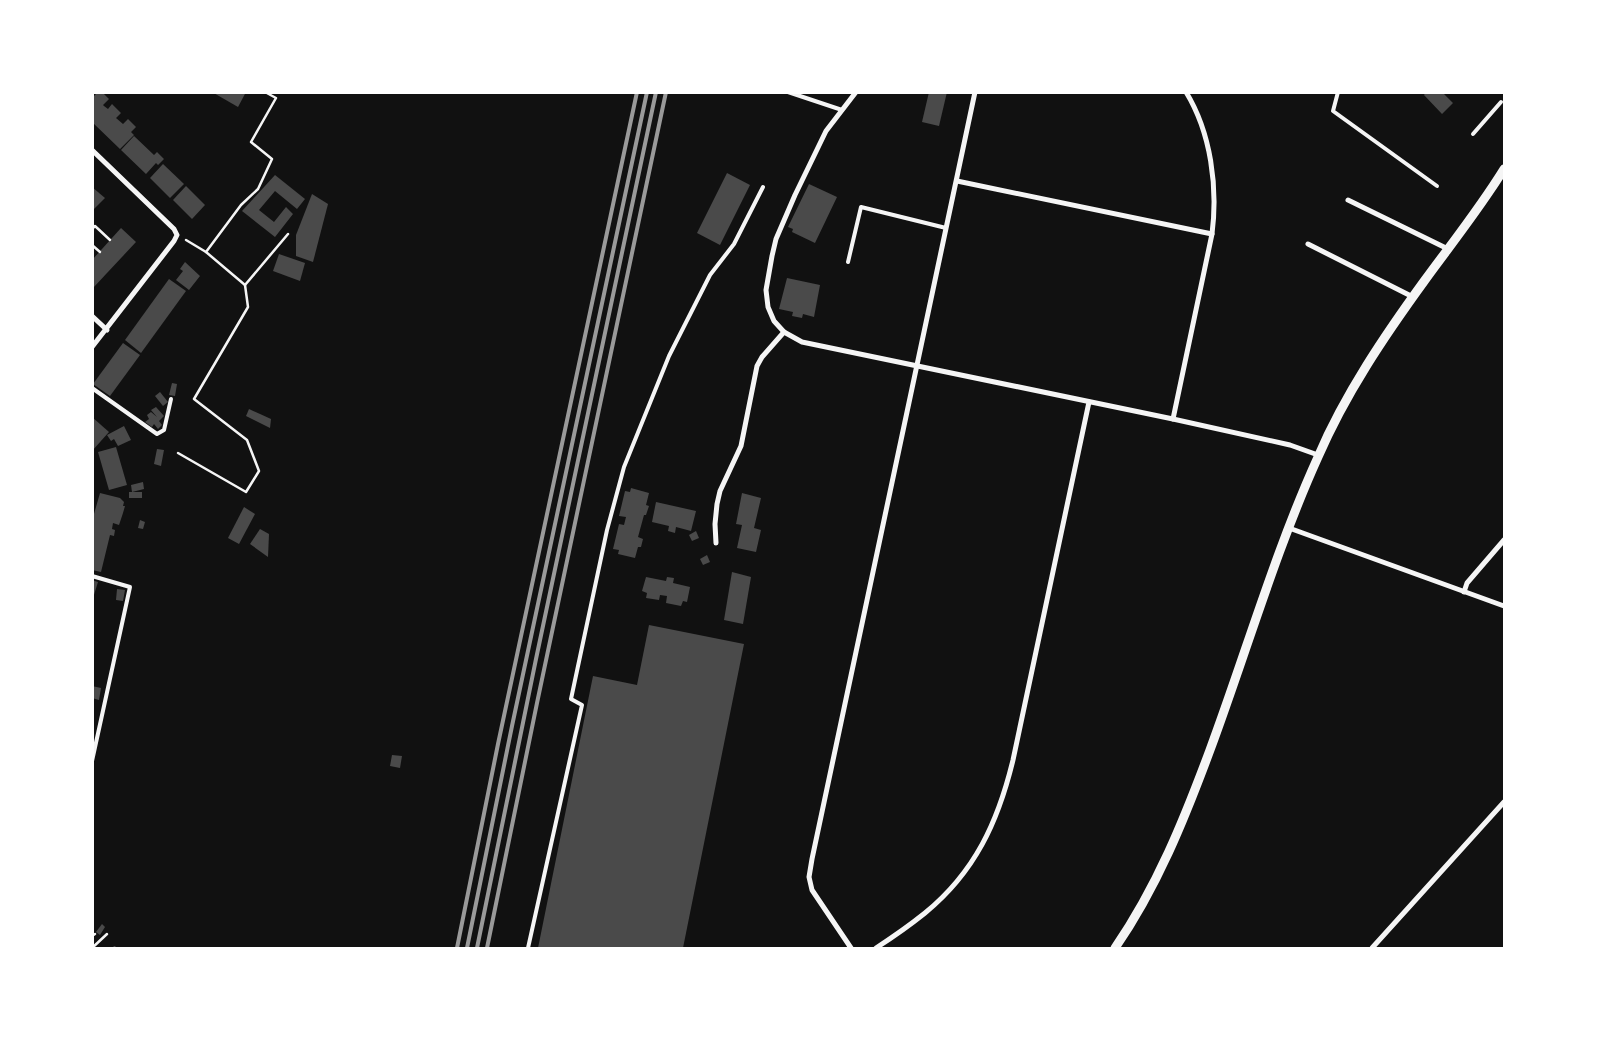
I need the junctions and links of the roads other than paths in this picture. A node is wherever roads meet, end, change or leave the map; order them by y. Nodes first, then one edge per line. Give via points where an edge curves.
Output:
1 (788, 92) edge
2 (856, 92) edge
3 (975, 92) edge
4 (1186, 92) edge
5 (1338, 92) edge
6 (1501, 102) dead end
7 (842, 110) junction
8 (1473, 134) dead end
9 (92, 150) edge
10 (1504, 169) edge
11 (957, 180) junction
12 (1437, 186) dead end
13 (763, 187) dead end
14 (1348, 200) dead end
15 (946, 228) junction
16 (1212, 234) junction
17 (1308, 244) dead end
18 (1449, 250) junction
19 (848, 262) dead end
20 (1413, 297) junction
21 (92, 316) edge
22 (107, 330) junction
23 (784, 332) junction
24 (92, 347) edge
25 (916, 365) junction
26 (92, 388) edge
27 (171, 399) dead end
28 (1089, 402) junction
29 (1174, 419) junction
30 (1318, 455) junction
31 (1289, 528) junction
32 (1504, 540) edge
33 (716, 543) dead end
34 (92, 576) edge
35 (1464, 592) junction
36 (1504, 606) edge
37 (92, 762) edge
38 (1504, 802) edge
39 (528, 948) edge
40 (851, 948) edge
41 (876, 948) edge
42 (1118, 948) edge
43 (1372, 948) edge

1 - 7 lane
2 - 7 street
3 - 11 street
4 - 16 street via 1199,119 1208,150 1215,214
5 - 12 lane via 1333,110
6 - 8 lane
7 - 23 street via 826,132 776,239 766,290 774,321
9 - 22 street via 177,235
10 - 18 street
11 - 15 street
11 - 16 street
13 - 39 lane via 734,244 710,275 669,356 624,467 607,530 571,699 582,705
14 - 18 street
15 - 19 lane via 861,207
15 - 25 street
16 - 29 street
17 - 20 street
18 - 20 street
20 - 30 street via 1358,381
21 - 22 street
22 - 24 street
23 - 25 street via 802,342
23 - 33 street via 757,366 741,446 720,491
25 - 28 street
25 - 40 street via 809,877 819,902
26 - 27 lane via 157,434 164,430
28 - 29 street
28 - 41 street via 1005,792 996,818 958,881 925,913
29 - 30 street via 1290,445
30 - 31 street
31 - 35 street
31 - 42 street via 1180,830
32 - 35 street via 1467,583
34 - 37 lane via 130,587
35 - 36 street
38 - 43 street

